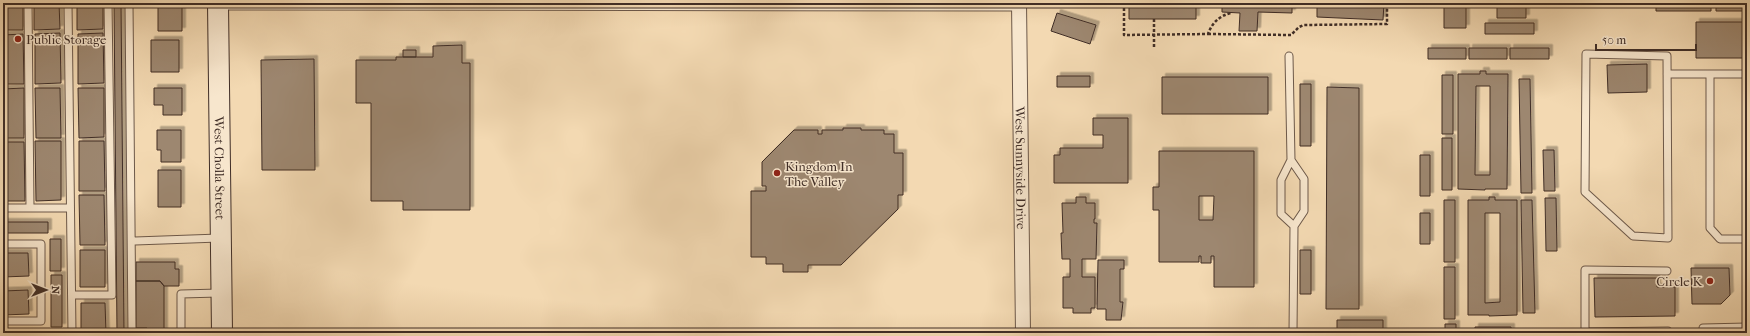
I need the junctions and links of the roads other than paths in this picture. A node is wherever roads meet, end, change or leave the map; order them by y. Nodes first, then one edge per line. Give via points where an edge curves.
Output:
1 (28, 3) edge
2 (68, 3) edge
3 (108, 3) edge
4 (129, 3) edge
5 (475, 4) edge
6 (218, 5) edge
7 (322, 5) edge
8 (938, 5) edge
9 (1019, 5) edge
10 (1289, 56) dead end
11 (1667, 74) junction
12 (1710, 74) junction
13 (1747, 74) edge
14 (1291, 160) junction
15 (3, 208) edge
16 (30, 208) junction
17 (70, 208) junction
18 (1294, 226) junction
19 (221, 238) junction
20 (1747, 239) edge
21 (135, 241) dead end
22 (3, 244) edge
23 (1667, 271) dead end
24 (222, 293) junction
25 (72, 295) junction
26 (3, 321) edge
27 (1747, 327) edge
28 (1668, 331) dead end
29 (1585, 332) edge
30 (72, 333) edge
31 (132, 333) edge
32 (181, 333) edge
33 (222, 333) edge
34 (1023, 333) edge
35 (1293, 333) edge
36 (1703, 333) edge

1 - 16 lane
2 - 17 lane
3 - 25 lane via 112,295
4 - 31 lane
5 - 7 lane
5 - 8 lane
6 - 7 lane
6 - 19 street, West Cholla Street
8 - 9 lane
9 - 34 street, West Sunnyside Drive
10 - 14 lane
11 - 11 lane via 1668,238 1633,236 1584,192 1586,54 1667,56
11 - 12 lane
12 - 13 lane
12 - 20 lane via 1710,228 1720,239
14 - 18 lane via 1304,179 1304,211
14 - 18 lane via 1281,180 1281,214
15 - 16 lane
16 - 17 lane
17 - 25 lane
18 - 35 lane
19 - 21 lane
19 - 24 street, West Cholla Street
22 - 26 lane via 40,244 41,321
23 - 29 lane via 1584,270
24 - 32 lane via 181,294
24 - 33 street, West Cholla Street
25 - 30 lane
27 - 36 lane via 1703,328
28 - 29 lane

